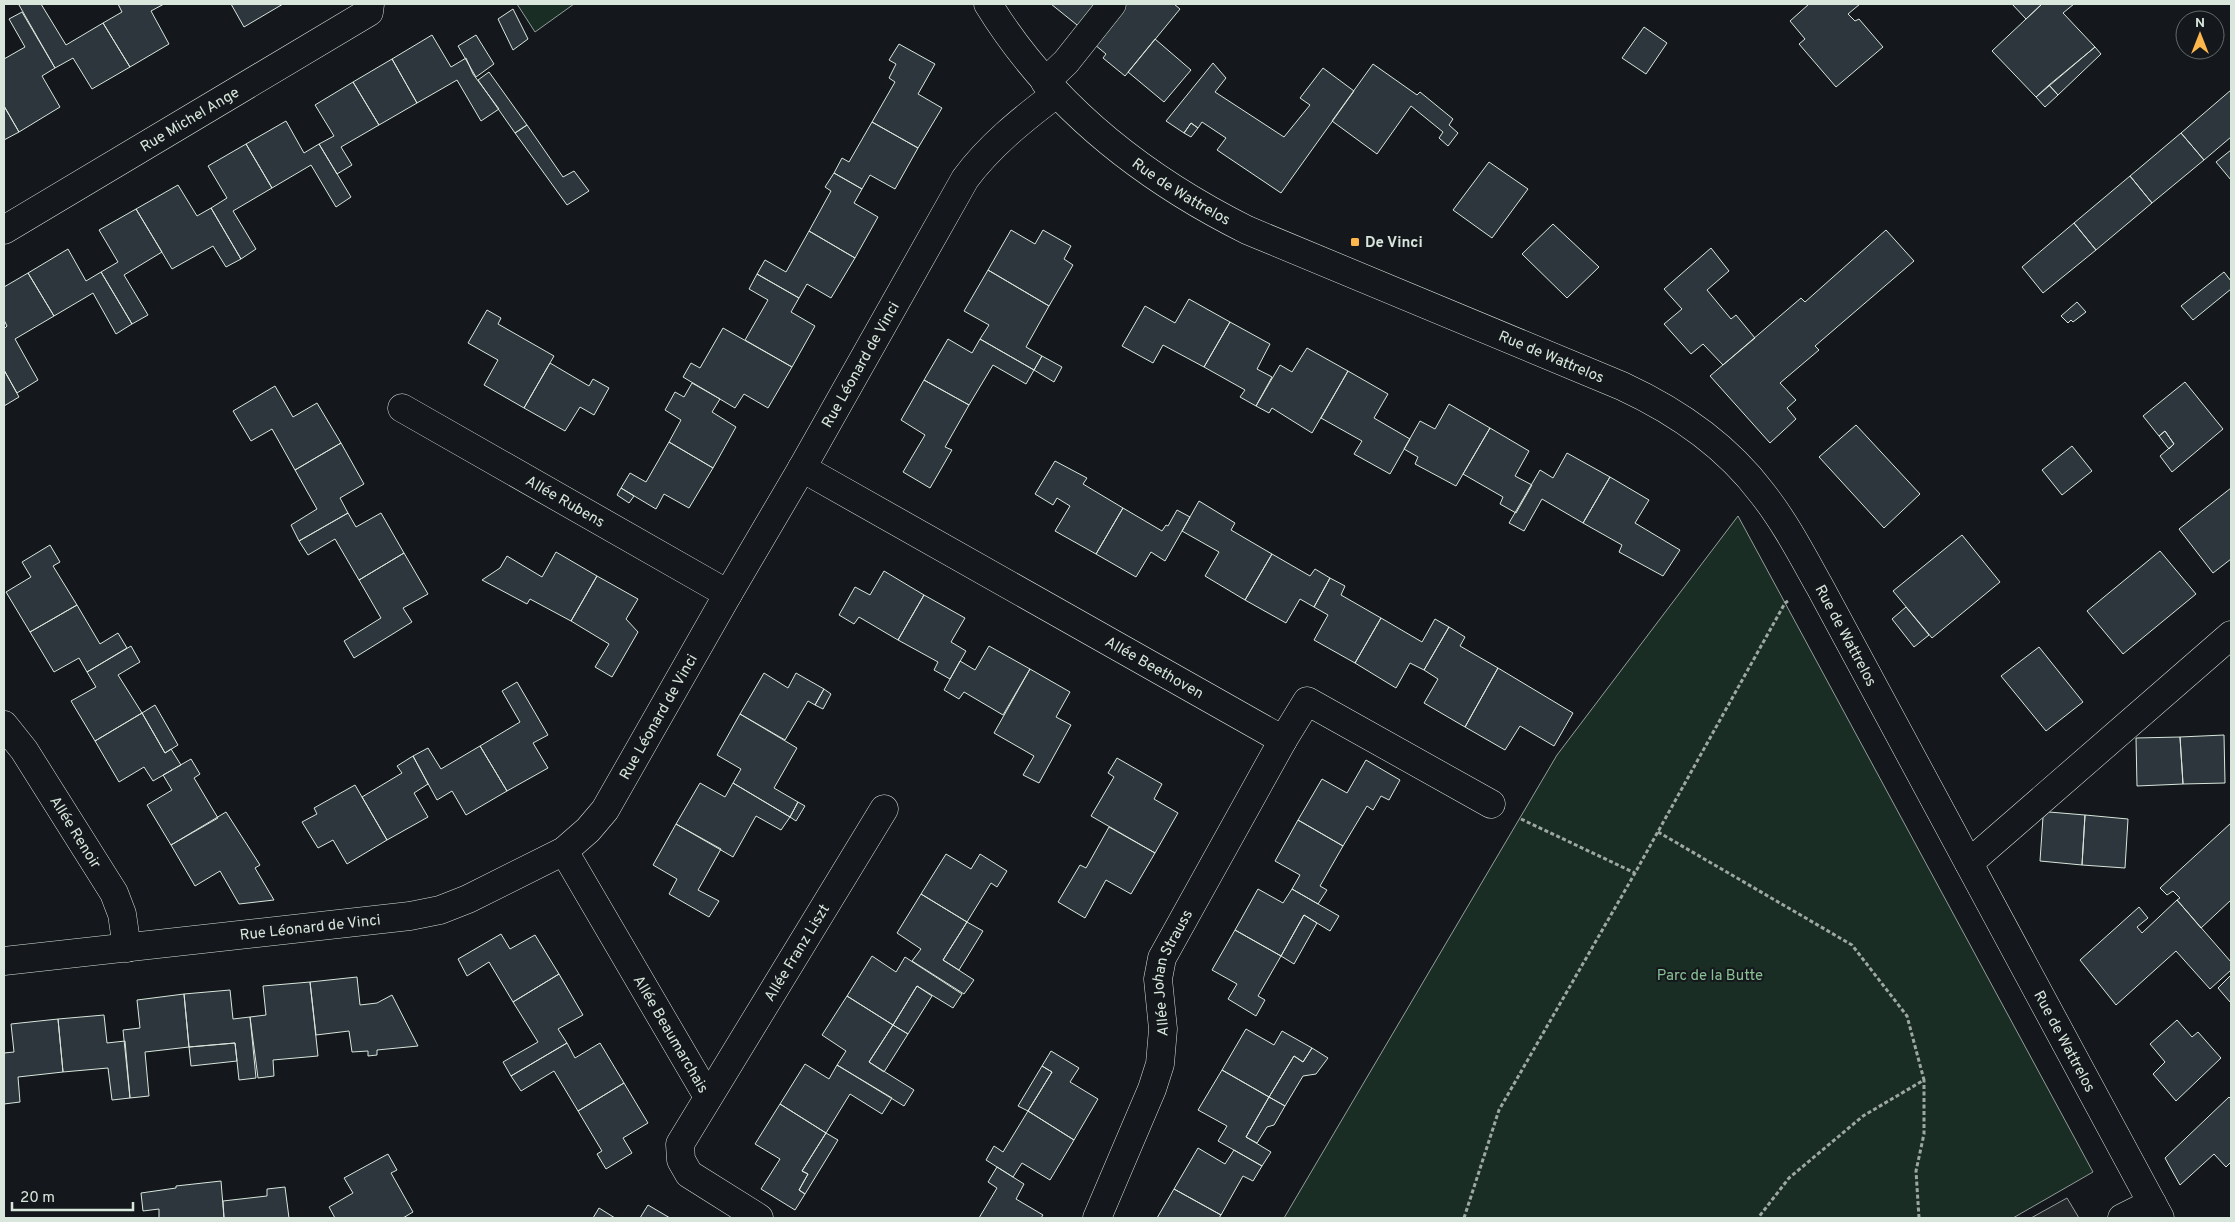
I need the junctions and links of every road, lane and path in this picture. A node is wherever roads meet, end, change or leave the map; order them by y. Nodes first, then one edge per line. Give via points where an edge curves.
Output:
1 (370, 4) edge
2 (988, 4) edge
3 (1112, 4) edge
4 (1050, 88) junction
5 (4, 230) edge
6 (402, 408) dead end
7 (802, 468) junction
8 (1820, 587) junction
9 (728, 594) junction
10 (2231, 635) edge
11 (4, 725) edge
12 (1283, 740) junction
13 (1491, 804) joint
14 (884, 809) dead end
15 (1658, 832) junction
16 (564, 851) junction
17 (1969, 863) junction
18 (1635, 873) junction
19 (127, 948) junction
20 (4, 961) edge
21 (1924, 1080) junction
22 (708, 1096) junction
23 (2156, 1211) edge
24 (759, 1218) edge
25 (1097, 1218) edge
26 (1464, 1218) edge
27 (1758, 1218) edge
28 (1919, 1218) edge
29 (2122, 1218) edge

1 - 5 street, Rue Michel Ange via 369,12
2 - 4 street, Rue de Wattrelos
3 - 4 street, Rue Léonard de Vinci via 1066,62
4 - 7 street, Rue Léonard de Vinci via 1024,118 983,156 965,179
4 - 8 street, Rue de Wattrelos via 1116,148 1172,188 1222,218 1622,386 1653,400 1686,421 1714,441 1762,492
6 - 9 street, Allée Rubens
7 - 9 street, Rue Léonard de Vinci
7 - 12 street, Allée Beethoven
8 - 15 path via 1785,603
8 - 17 street, Rue de Wattrelos
9 - 16 street, Rue Léonard de Vinci via 605,810
10 - 17 street
11 - 19 street, Allée Renoir via 24,750 114,893 122,914
12 - 13 street via 1307,701
12 - 25 street, Allée Johan Strauss via 1162,958 1158,979 1163,1029 1160,1064
13 - 18 path
14 - 22 street, Allée Franz Liszt
15 - 18 path
15 - 21 path via 1852,945 1907,1016
16 - 19 street, Rue Léonard de Vinci via 468,899 425,913
16 - 22 street, Allée Beaumarchais
17 - 23 street, Rue de Wattrelos
18 - 26 path via 1499,1110
19 - 20 street, Rue Léonard de Vinci
21 - 27 path via 1863,1116 1841,1134 1789,1178
21 - 28 path via 1924,1134 1916,1171
22 - 24 street, Allée Beaumarchais via 680,1144 681,1160 689,1174
23 - 29 street

